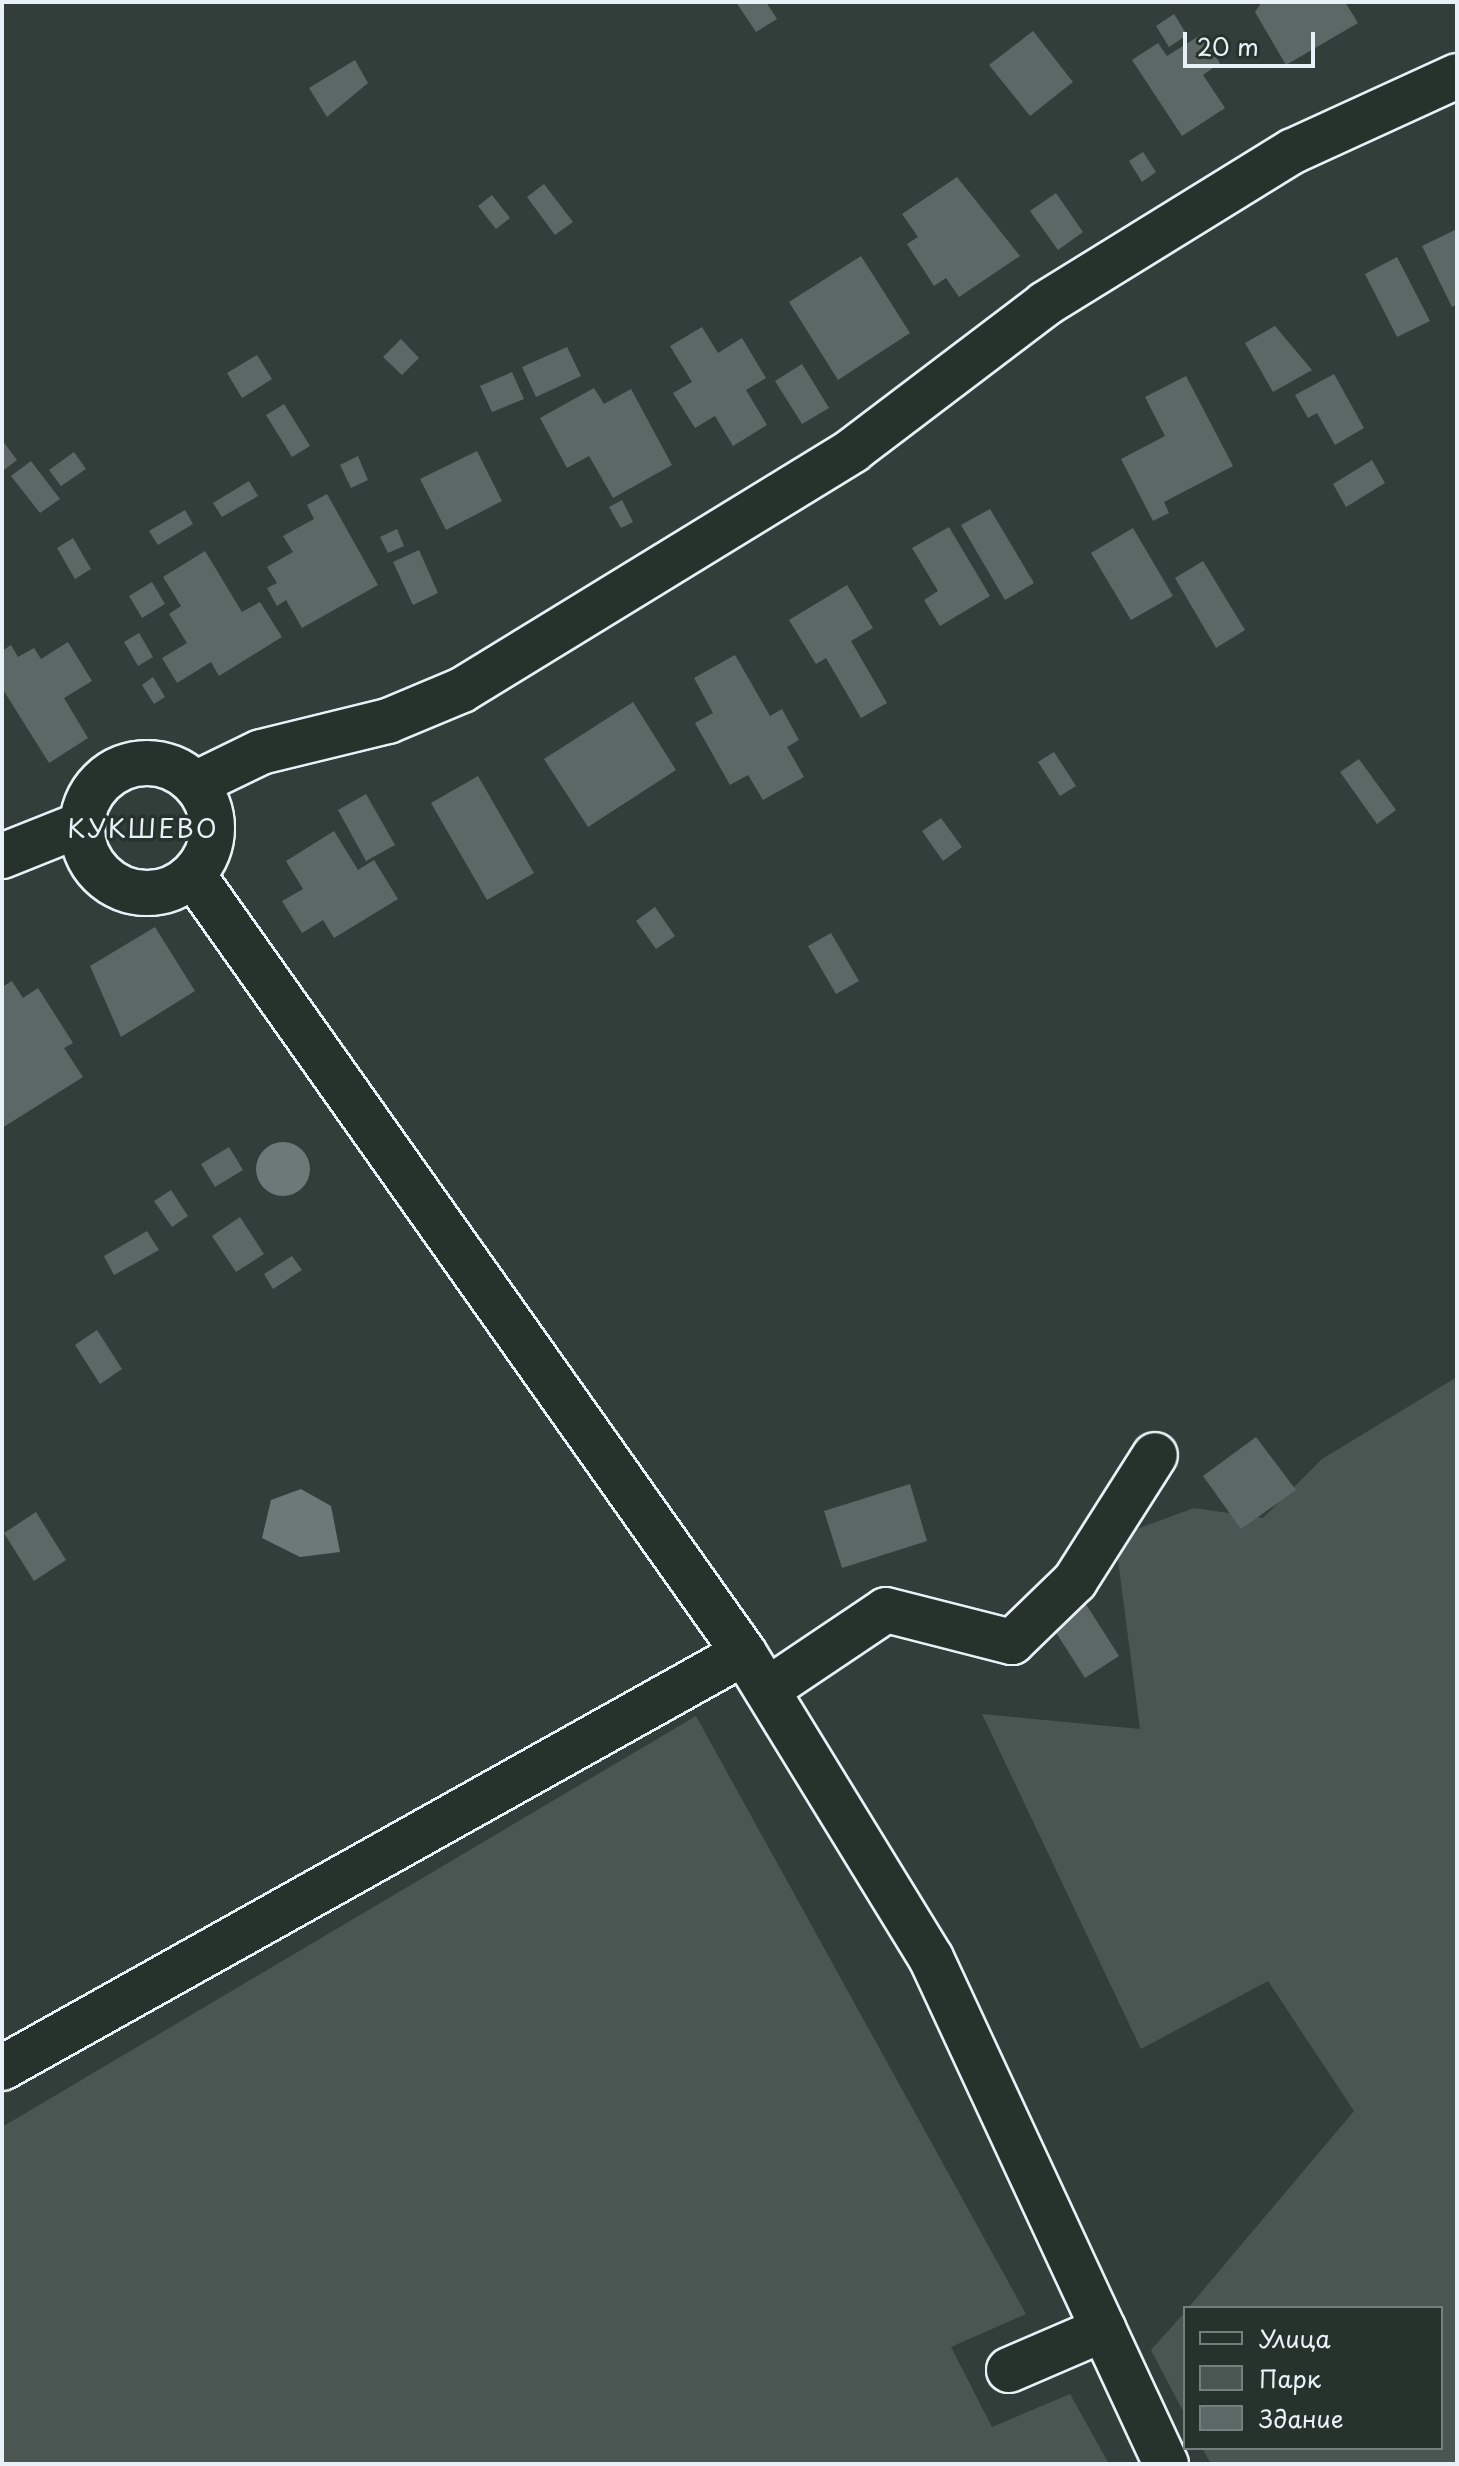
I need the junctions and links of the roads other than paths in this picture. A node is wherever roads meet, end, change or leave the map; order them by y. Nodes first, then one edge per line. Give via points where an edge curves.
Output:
1 (1457, 76) edge
2 (195, 784) junction
3 (82, 824) junction
4 (2, 856) edge
5 (193, 875) junction
6 (1155, 1455) dead end
7 (744, 1653) junction
8 (767, 1690) junction
9 (2, 2068) edge
10 (1104, 2329) junction
11 (1009, 2370) dead end
12 (1166, 2464) edge

1 - 2 street via 1293,151 1045,304 853,450 462,690 388,721 261,752
2 - 3 street via 159,764 115,771 98,784
2 - 5 street via 212,822 211,843
3 - 4 street
3 - 5 street via 94,867 130,892 171,889
5 - 7 street
6 - 8 street via 1075,1581 1012,1642 886,1610
7 - 8 street
7 - 9 street
8 - 10 street via 931,1958
10 - 11 street
10 - 12 street

